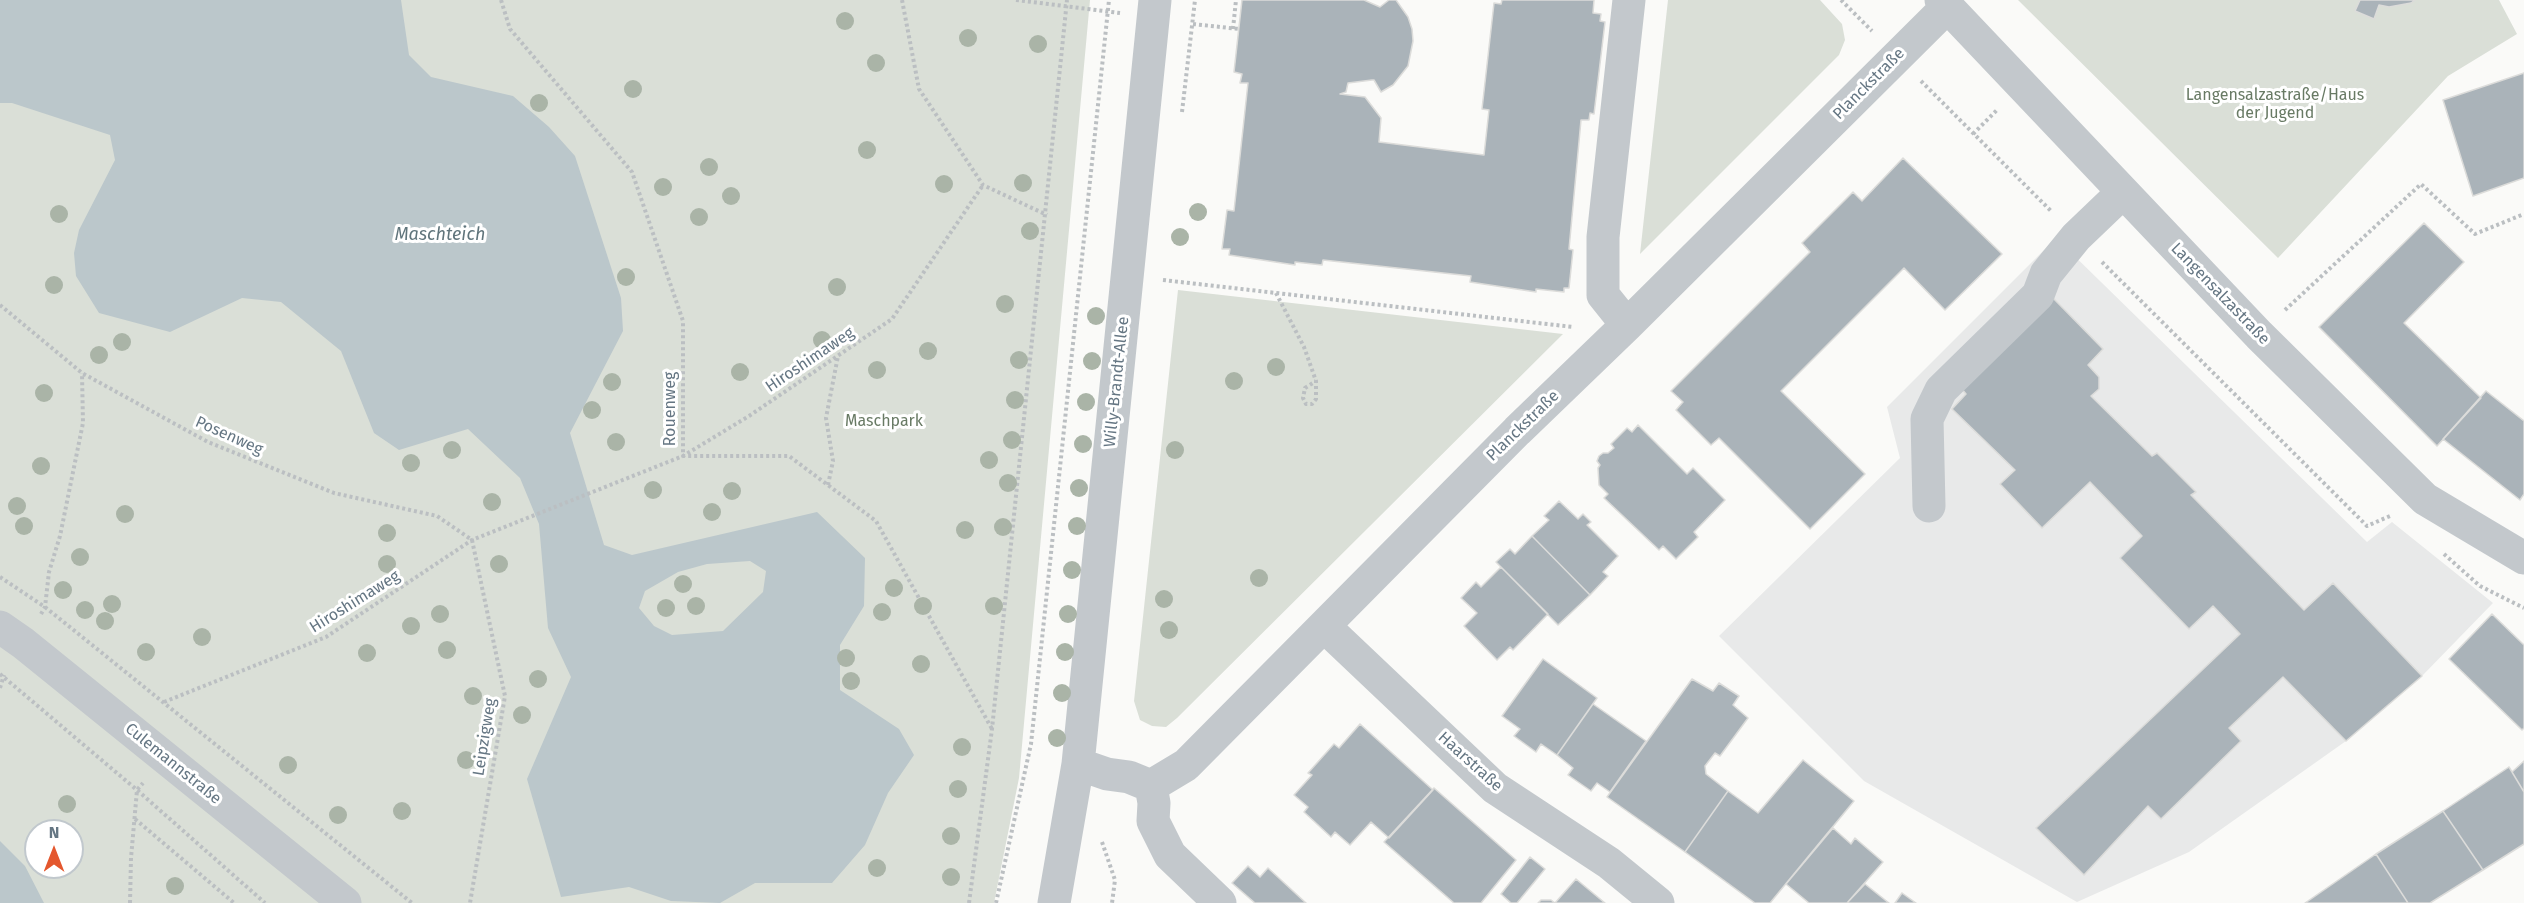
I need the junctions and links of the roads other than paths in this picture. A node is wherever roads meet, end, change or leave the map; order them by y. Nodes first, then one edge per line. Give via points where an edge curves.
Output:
1 (1155, 0) edge
2 (1629, 0) edge
3 (1944, 3) edge
4 (2122, 194) junction
5 (1627, 325) junction
6 (1929, 506) dead end
7 (2524, 558) edge
8 (1324, 626) junction
9 (11, 635) edge
10 (1078, 764) junction
11 (1151, 786) junction
12 (345, 903) edge
13 (1054, 903) edge
14 (1220, 903) edge
15 (1658, 903) edge

1 - 10 street, Willy-Brandt-Allee
2 - 5 street via 1604,237 1604,295
3 - 4 street, Langensalzastraße
3 - 5 street, Planckstraße via 1898,57
4 - 6 street via 2076,237 2046,274 2038,295 1941,390 1927,419
4 - 7 street, Langensalzastraße via 2425,499
5 - 8 street, Planckstraße
8 - 11 street, Planckstraße via 1186,765
8 - 15 street, Haarstraße via 1495,788 1609,862
9 - 12 street, Culemannstraße
10 - 11 street
10 - 13 street, Willy-Brandt-Allee
11 - 14 street via 1153,820 1170,855

